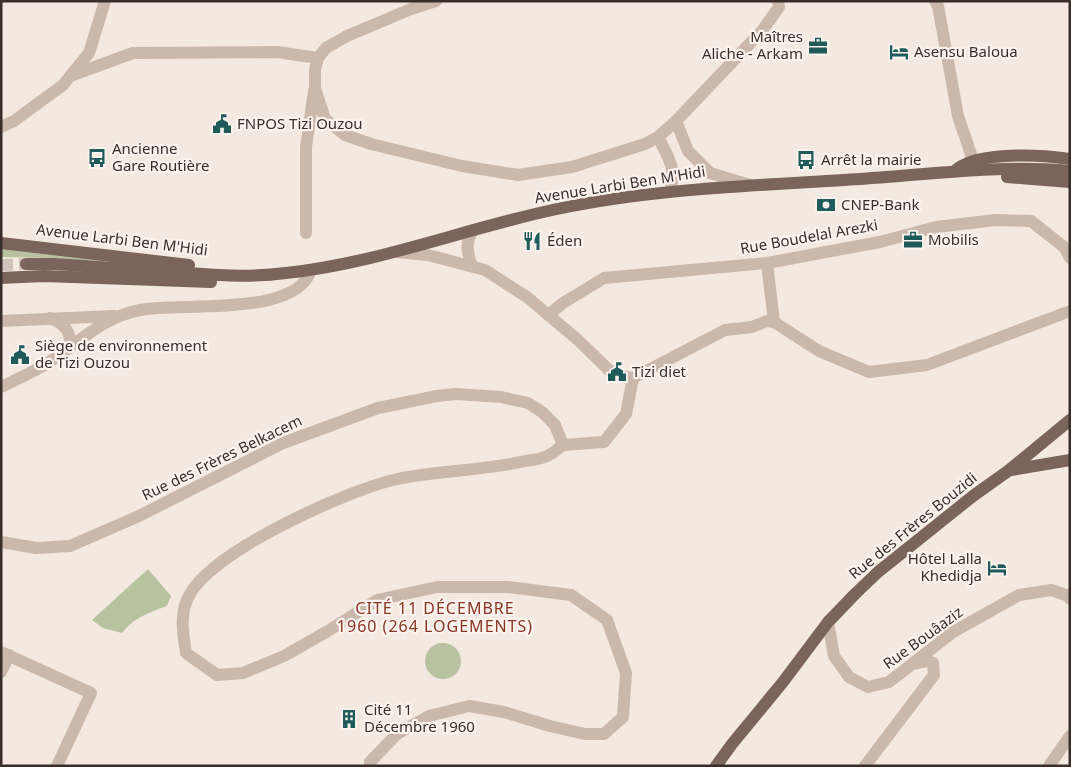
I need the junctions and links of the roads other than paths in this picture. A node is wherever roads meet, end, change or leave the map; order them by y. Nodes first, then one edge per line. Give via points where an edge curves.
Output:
1 (105, 1) edge
2 (436, 1) edge
3 (778, 1) edge
4 (935, 1) edge
5 (318, 58) junction
6 (70, 76) junction
7 (315, 88) junction
8 (676, 121) junction
9 (1, 128) edge
10 (658, 137) junction
11 (1070, 159) edge
12 (973, 160) junction
13 (955, 170) junction
14 (1070, 171) edge
15 (1070, 182) edge
16 (750, 185) junction
17 (670, 191) junction
18 (473, 231) junction
19 (306, 233) dead end
20 (1, 243) edge
21 (394, 252) junction
22 (1070, 258) edge
23 (767, 263) junction
24 (26, 264) tunnel mouth
25 (472, 266) junction
26 (311, 270) junction
27 (237, 276) junction
28 (1, 278) edge
29 (1070, 311) edge
30 (548, 315) junction
31 (117, 316) junction
32 (50, 318) junction
33 (1, 321) edge
34 (774, 322) junction
35 (70, 348) junction
36 (633, 378) junction
37 (1, 387) edge
38 (1070, 420) edge
39 (563, 445) junction
40 (1070, 460) edge
41 (1008, 471) junction
42 (1, 542) edge
43 (1070, 586) edge
44 (1051, 590) junction
45 (1070, 599) edge
46 (828, 622) junction
47 (5, 653) edge
48 (914, 664) junction
49 (1, 672) edge
50 (1070, 736) edge
51 (57, 766) edge
52 (370, 766) edge
53 (716, 766) edge
54 (865, 766) edge
55 (1049, 766) edge

1 - 6 street via 89,53
2 - 5 street via 347,36 326,48
3 - 8 street via 779,7 762,31
4 - 12 street via 958,116
5 - 6 street via 277,52 133,53
5 - 7 street
6 - 9 street via 63,85
7 - 10 street via 325,119 345,135 462,166 504,173 518,175 572,167
7 - 19 street via 306,147
8 - 10 street
8 - 16 street via 688,151 710,173
10 - 17 street via 672,166 674,178
11 - 12 main road, Avenue Larbi Ben M'Hidi via 1018,156
12 - 13 main road, Avenue Larbi Ben M'Hidi
13 - 14 main road, Avenue Larbi Ben M'Hidi via 1013,168
13 - 15 main road, Avenue Larbi Ben M'Hidi via 980,177
13 - 16 main road, Avenue Larbi Ben M'Hidi
16 - 17 main road, Avenue Larbi Ben M'Hidi
17 - 18 main road, Avenue Larbi Ben M'Hidi via 556,209
18 - 21 main road, Avenue Larbi Ben M'Hidi
18 - 25 street via 468,242
20 - 27 main road, Avenue Larbi Ben M'Hidi via 215,267
21 - 25 street via 428,254
21 - 26 main road, Avenue Larbi Ben M'Hidi
22 - 23 street, Rue Boudelal Arezki via 1064,247 1030,222 996,220 936,227 880,242
23 - 30 street, Rue Boudelal Arezki via 604,278
23 - 34 street
24 - 27 main road, Avenue Larbi Ben M'Hidi
25 - 30 street via 485,270 527,297
26 - 27 main road, Avenue Larbi Ben M'Hidi
26 - 31 street via 299,289 260,302 141,309
27 - 28 main road, Avenue Larbi Ben M'Hidi via 203,282 44,276
29 - 34 street via 927,365 869,372 819,351
30 - 36 street via 614,374
31 - 32 street
31 - 35 street
32 - 33 street
32 - 35 street via 65,326 70,334
34 - 36 street via 725,330
35 - 37 street via 40,368
36 - 39 street via 626,414 604,442
38 - 41 main road, Rue des Frères Bouzidi
39 - 42 street, Rue des Frères Belkacem via 555,425 528,403 501,397 437,396 378,408 283,443 139,516 70,546 36,548
39 - 52 street via 549,456 514,464 396,479 342,497 230,555 201,578 189,594 181,624 186,653 217,675 243,673 284,656 377,600 437,588 508,588 571,595 607,620 626,673 623,717 604,734 585,734 469,706 429,716 397,734 370,762
40 - 41 main road
41 - 46 main road, Rue des Frères Bouzidi via 878,572
43 - 44 street, Rue Bouâaziz
44 - 45 street
44 - 48 street, Rue Bouâaziz via 1019,596 996,608 953,632
46 - 48 street, Rue Bouâaziz via 834,656 849,677 868,687 889,682
46 - 53 main road, Rue des Frères Bouzidi
47 - 49 street
47 - 51 street via 91,693
48 - 54 street via 933,663 934,675
50 - 55 street

